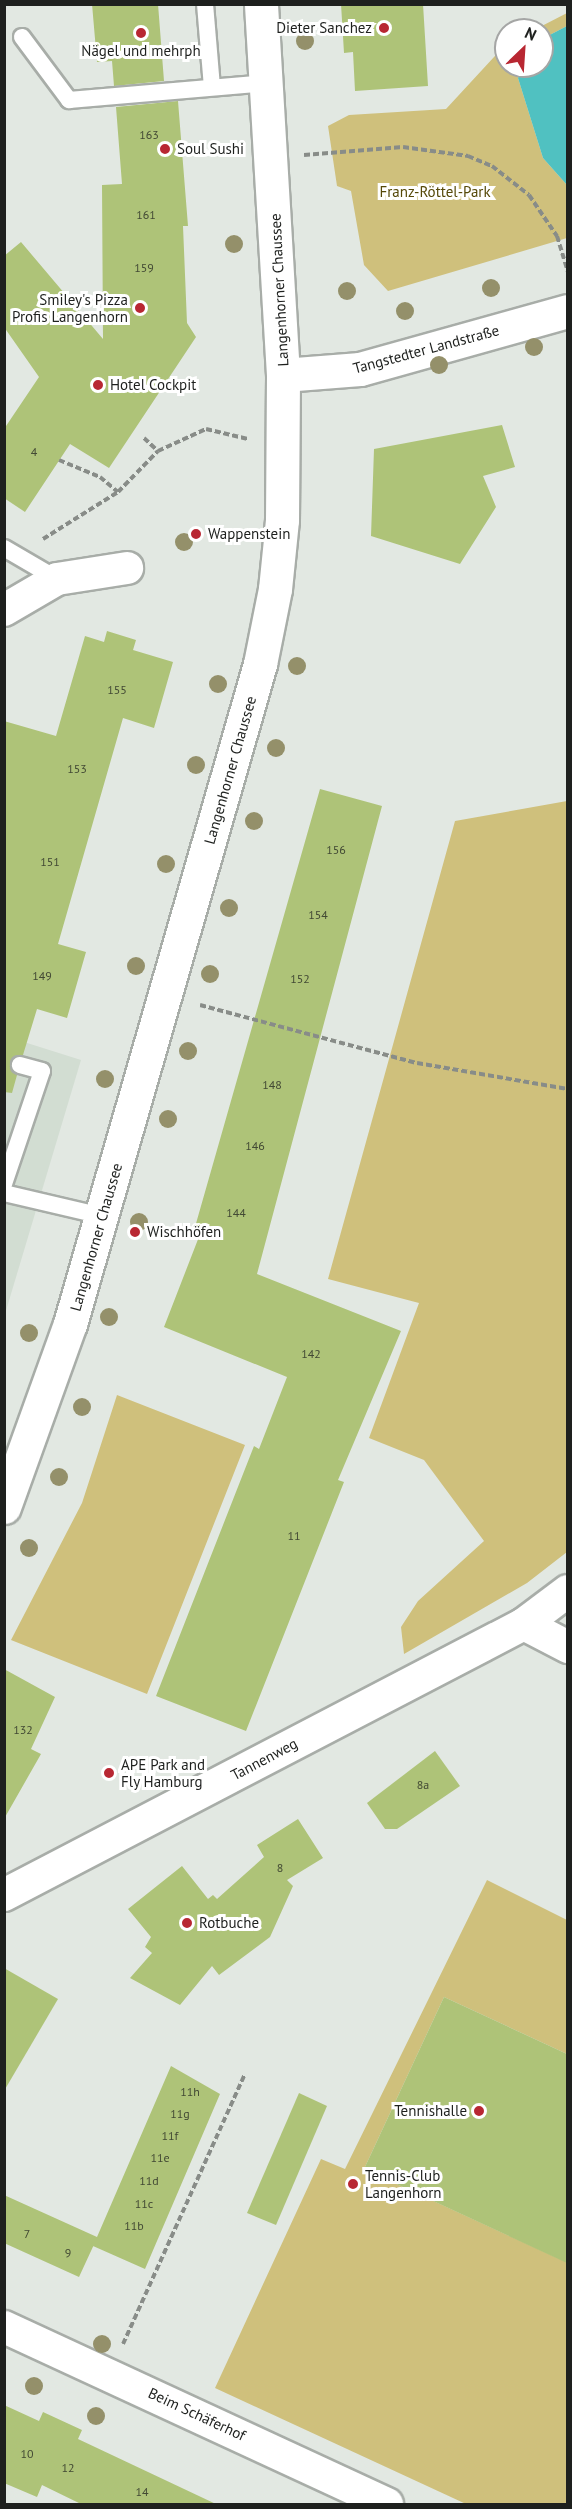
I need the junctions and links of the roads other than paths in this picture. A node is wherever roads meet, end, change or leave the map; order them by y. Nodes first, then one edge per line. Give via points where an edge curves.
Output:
1 (205, 4) edge
2 (261, 4) edge
3 (22, 37) dead end
4 (267, 83) junction
5 (212, 87) junction
6 (567, 311) edge
7 (283, 375) junction
8 (4, 548) edge
9 (127, 567) dead end
10 (57, 579) junction
11 (4, 610) edge
12 (20, 1065) dead end
13 (4, 1184) edge
14 (4, 1193) edge
15 (102, 1216) junction
16 (4, 1507) edge
17 (567, 1591) edge
18 (524, 1624) junction
19 (567, 1647) edge
20 (4, 1895) edge
21 (4, 2327) edge
22 (387, 2505) edge

1 - 5 lane
2 - 4 main road, Langenhorner Chaussee
3 - 5 lane via 69,100
4 - 5 lane
4 - 7 main road, Langenhorner Chaussee
6 - 7 main road, Tangstedter Landstraße via 360,369
7 - 15 main road, Langenhorner Chaussee via 282,520 260,664
8 - 10 lane
9 - 10 street
10 - 11 street
12 - 13 lane via 42,1071
14 - 15 lane
15 - 16 main road, Langenhorner Chaussee via 40,1417
17 - 18 street, Tannenweg
18 - 19 street
18 - 20 street, Tannenweg
21 - 22 street, Beim Schäferhof

